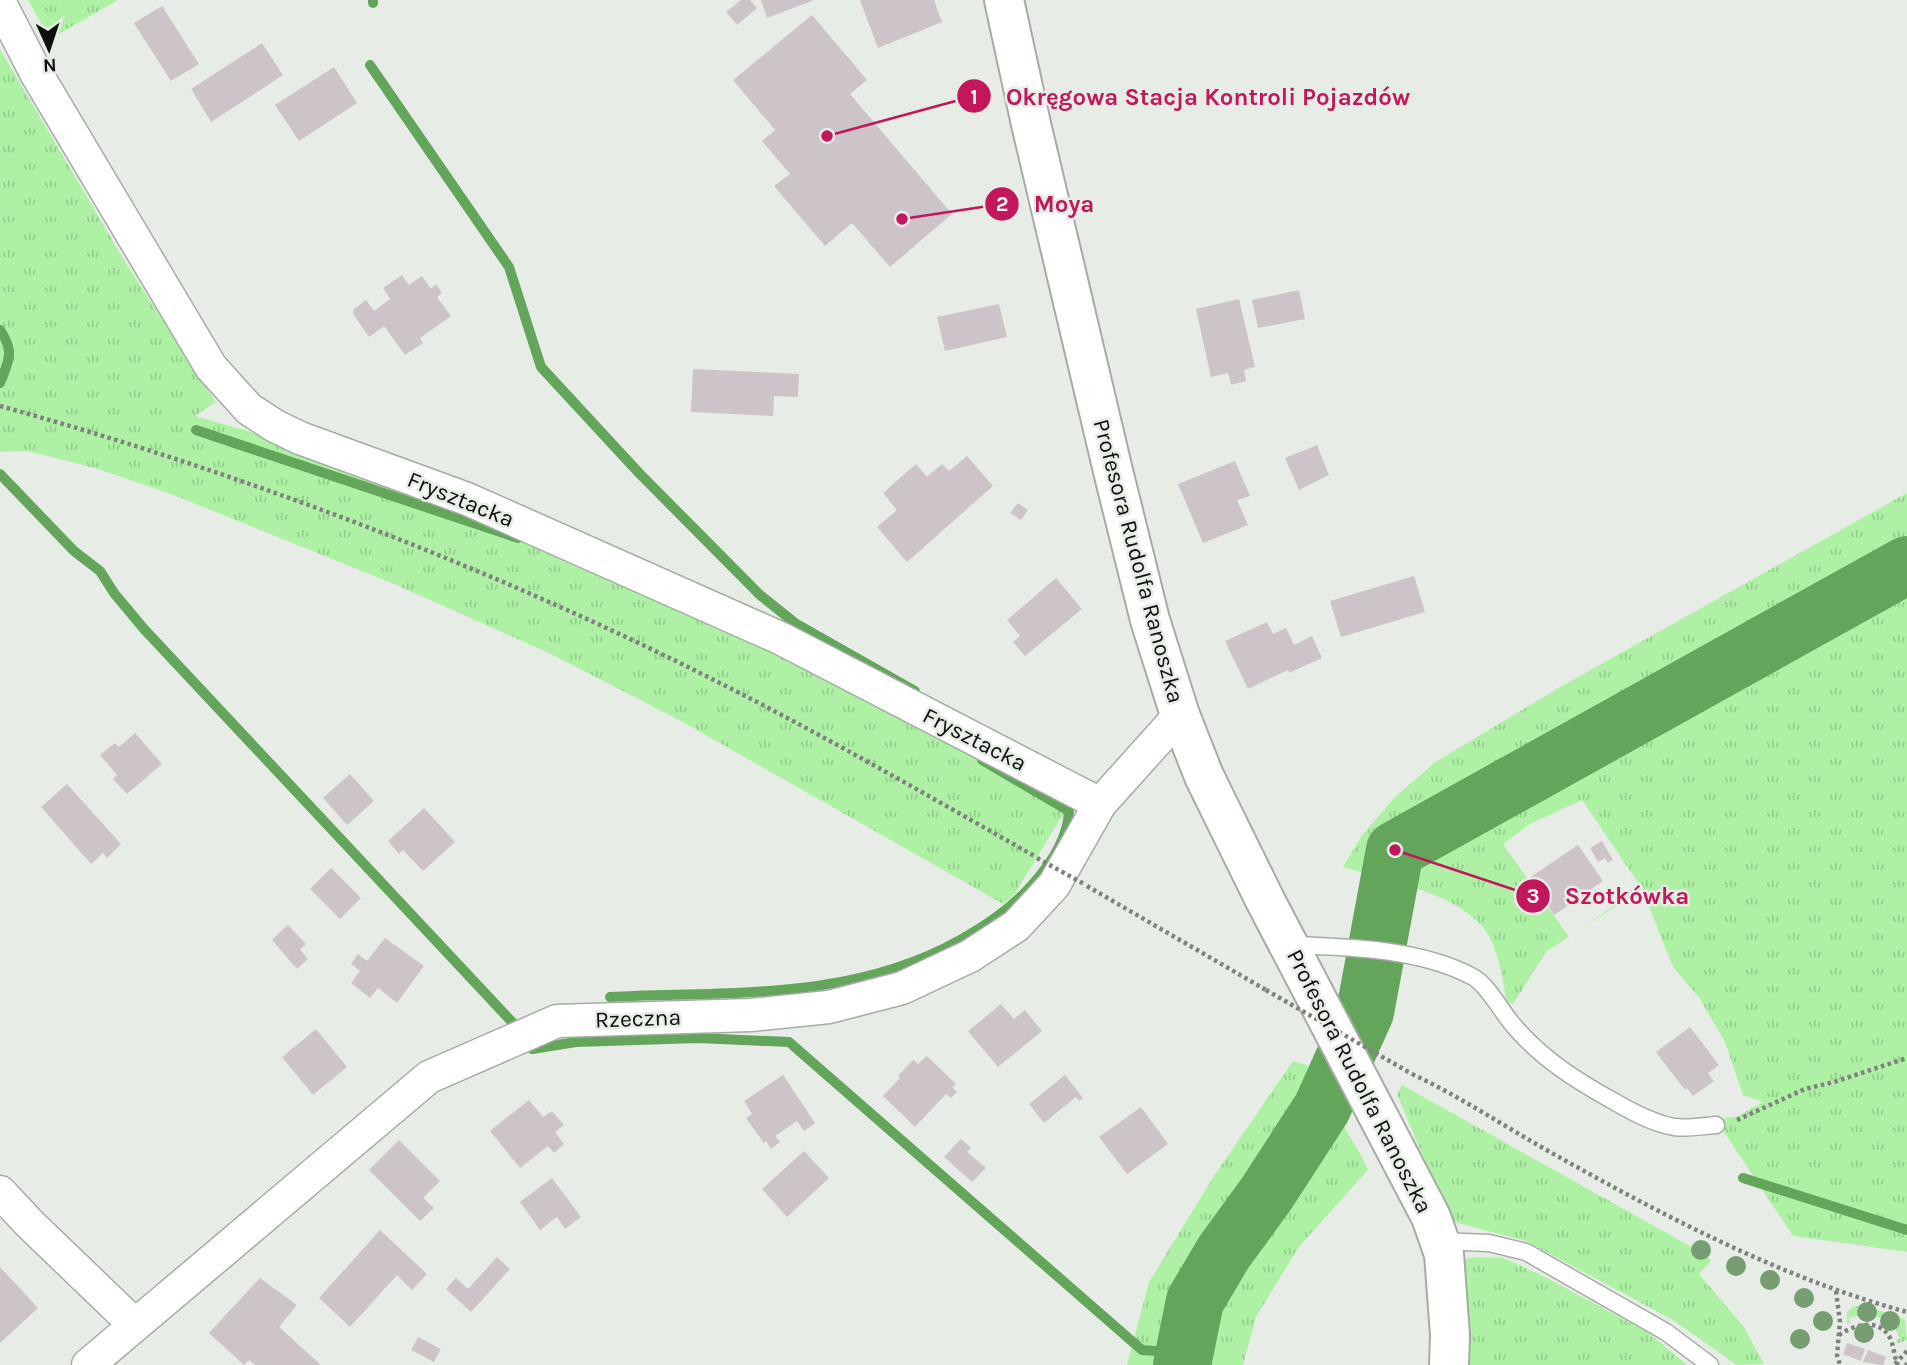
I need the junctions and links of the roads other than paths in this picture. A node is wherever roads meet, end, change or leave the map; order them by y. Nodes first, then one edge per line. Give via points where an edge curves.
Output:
1 (1004, 0) edge
2 (0, 3) edge
3 (1180, 715) junction
4 (1100, 804) junction
5 (1289, 944) junction
6 (1716, 1125) road end
7 (0, 1192) edge
8 (1440, 1241) junction
9 (135, 1325) junction
10 (89, 1365) edge
11 (1449, 1365) edge
12 (1710, 1365) edge

1 - 3 street, Profesora Rudolfa Ranoszka via 1116,483 1150,620
2 - 4 street, Frysztacka via 211,367 249,409 300,438 467,499 780,638
3 - 4 street, Rzeczna
3 - 5 street, Profesora Rudolfa Ranoszka via 1204,776
4 - 9 street, Rzeczna via 1054,885 1016,926 970,957 902,988 829,1007 751,1015 557,1021 429,1076
5 - 6 lane via 1345,946 1429,960 1478,980 1534,1049 1570,1077 1658,1123
5 - 8 street, Profesora Rudolfa Ranoszka, bridge
7 - 9 street
8 - 11 street, Profesora Rudolfa Ranoszka
8 - 12 lane via 1489,1243 1526,1252 1666,1332
9 - 10 street, Rzeczna

